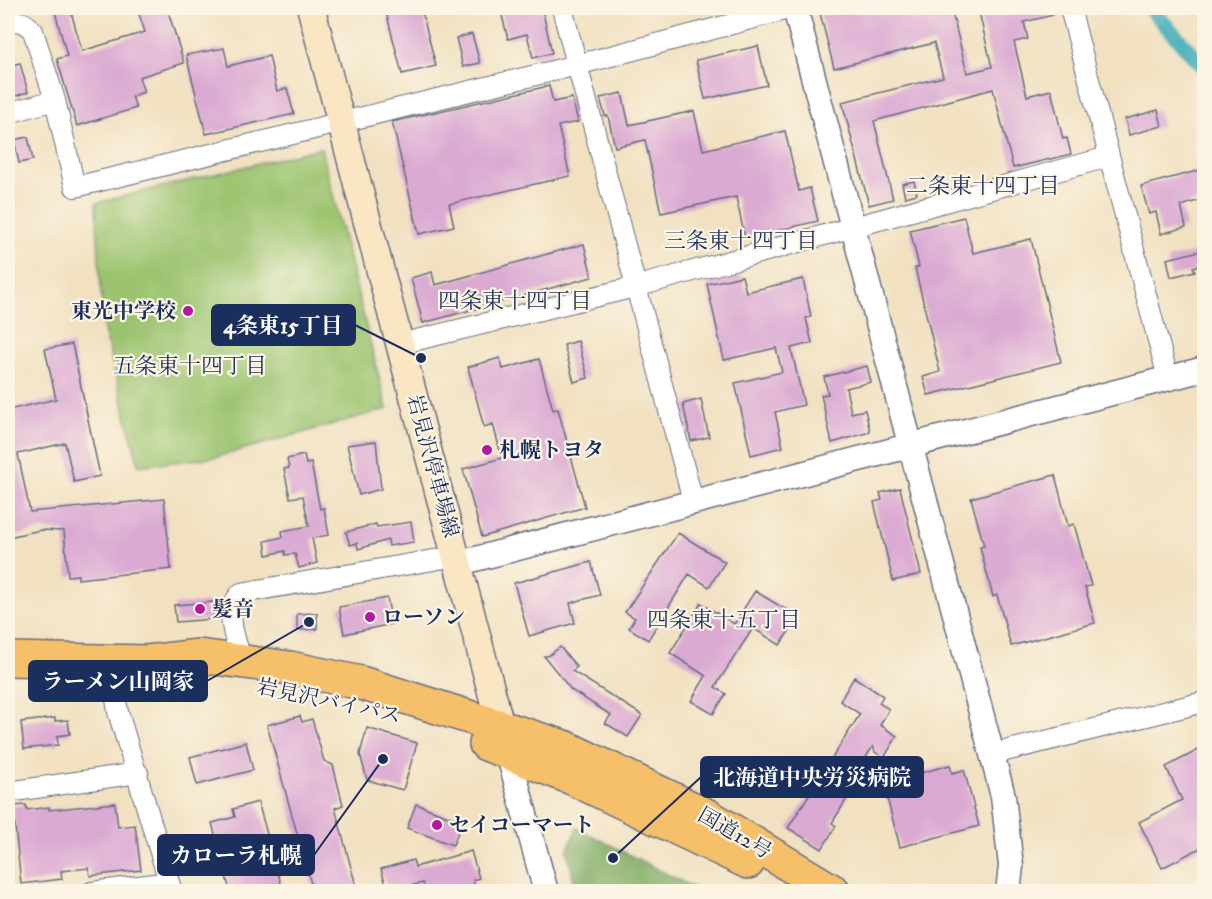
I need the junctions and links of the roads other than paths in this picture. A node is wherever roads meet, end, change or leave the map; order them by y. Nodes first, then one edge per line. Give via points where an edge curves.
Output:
1 (311, 8) edge
2 (562, 8) edge
3 (793, 8) edge
4 (1070, 8) edge
5 (8, 22) edge
6 (577, 64) junction
7 (55, 100) junction
8 (8, 113) edge
9 (342, 123) junction
10 (1108, 157) junction
11 (852, 226) junction
12 (635, 287) junction
13 (400, 344) junction
14 (1204, 369) edge
15 (1168, 378) junction
16 (909, 445) junction
17 (693, 501) junction
18 (458, 559) junction
19 (8, 659) edge
20 (110, 661) junction
21 (242, 661) junction
22 (147, 662) junction
23 (1204, 702) edge
24 (504, 739) junction
25 (993, 754) junction
26 (138, 773) junction
27 (8, 792) edge
28 (170, 886) edge
29 (92, 891) edge
30 (546, 891) edge
31 (812, 891) edge
32 (834, 891) edge
33 (1008, 891) edge

1 - 9 main road, 岩見沢停車場線
2 - 6 street
3 - 6 street
3 - 11 street
4 - 10 street
5 - 7 street via 27,24 33,31
6 - 9 street
6 - 12 street
7 - 8 street
7 - 9 street via 75,187
9 - 13 main road, 岩見沢停車場線
10 - 11 street
10 - 15 street
11 - 12 street
11 - 16 street
12 - 13 street
12 - 17 street
13 - 18 main road, 岩見沢停車場線
14 - 15 street
15 - 16 street
16 - 17 street
16 - 25 street
17 - 18 street
18 - 21 street via 241,593 232,603 231,623
18 - 24 main road, 岩見沢停車場線
19 - 20 highway, 岩見沢バイパス
20 - 22 highway, 岩見沢バイパス
20 - 26 street via 118,712
21 - 22 highway, 岩見沢バイパス via 199,657
21 - 24 highway, 岩見沢バイパス via 361,683
22 - 24 highway, 岩見沢バイパス via 195,677 268,686
23 - 25 street
24 - 30 street
24 - 31 highway, 国道12号 via 572,778
24 - 32 highway, 国道12号 via 567,748 708,816
25 - 33 street via 1010,835
26 - 27 street
26 - 28 street
28 - 29 street

